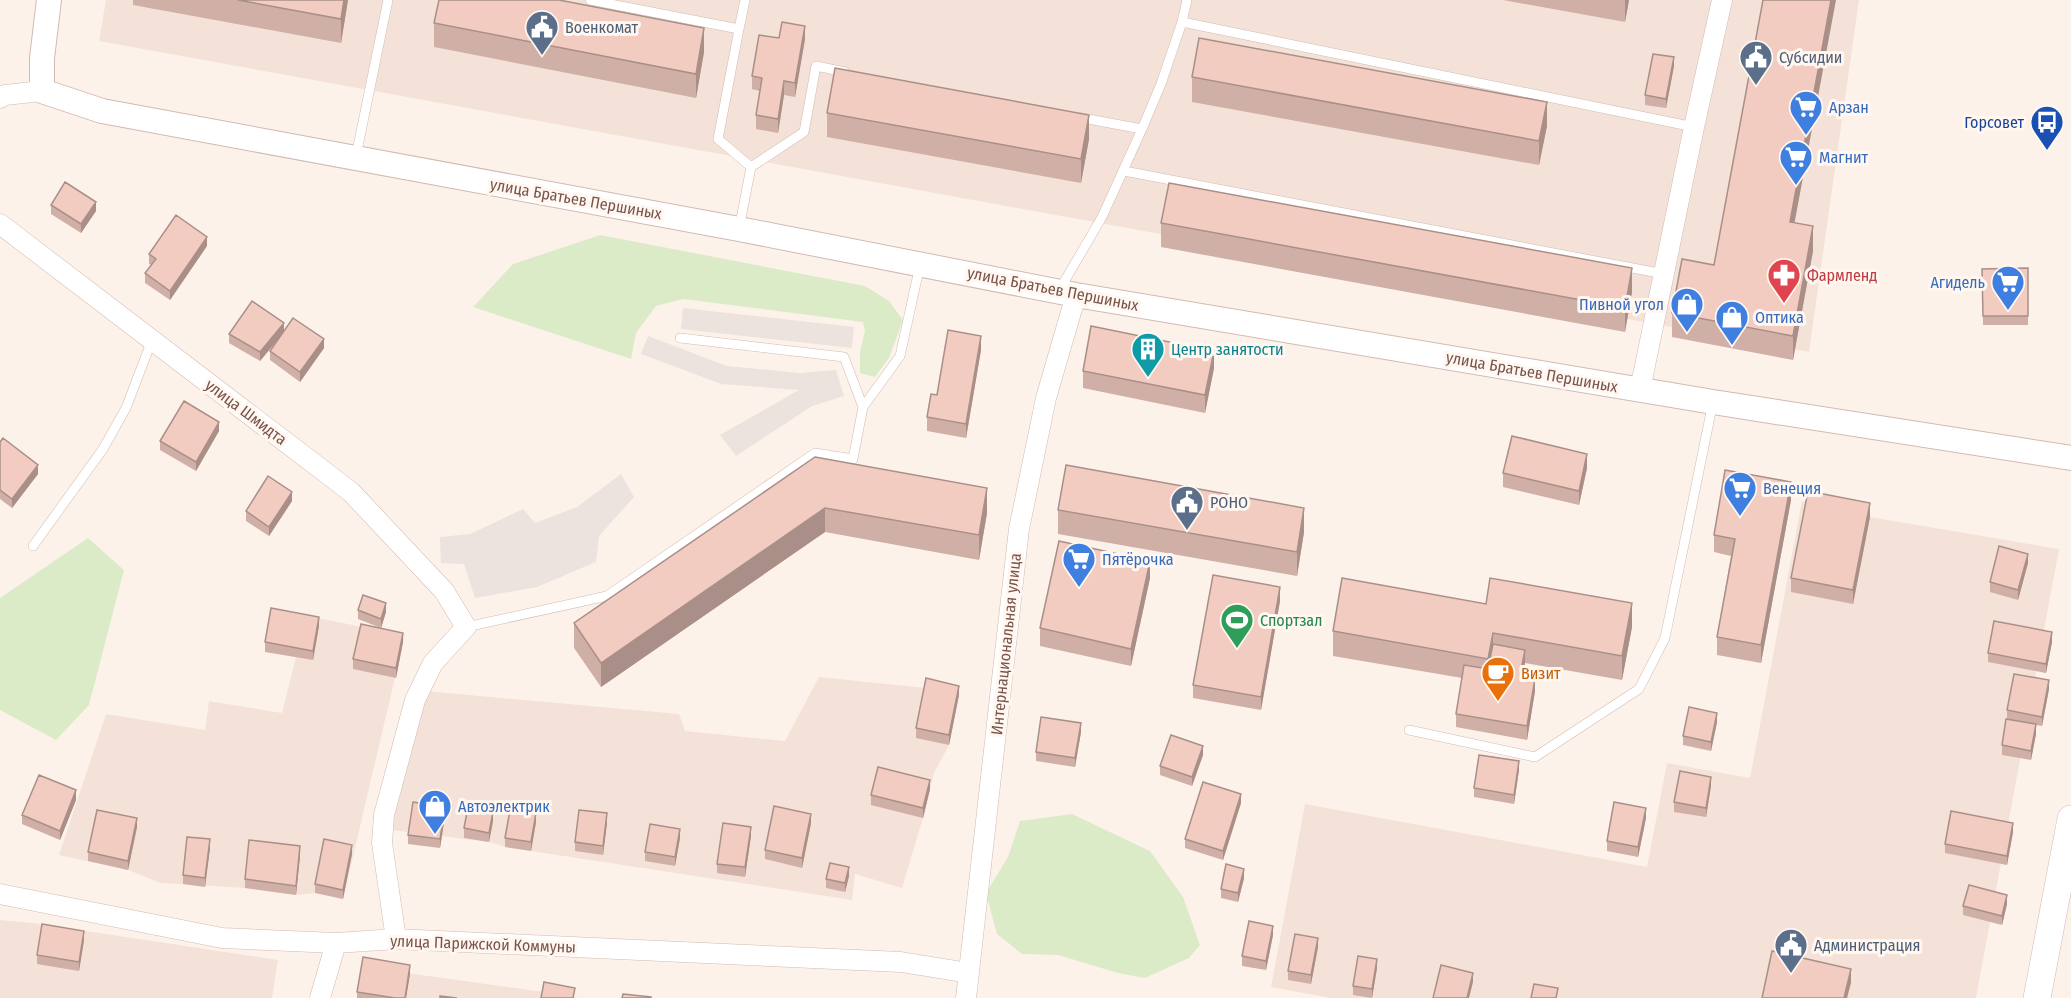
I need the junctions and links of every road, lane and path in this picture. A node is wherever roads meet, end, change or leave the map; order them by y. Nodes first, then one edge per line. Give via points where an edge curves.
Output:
1 (49, 0) edge
2 (388, 0) edge
3 (590, 0) edge
4 (745, 0) edge
5 (1187, 0) edge
6 (1722, 0) edge
7 (1182, 22) junction
8 (739, 29) junction
9 (860, 75) edge
10 (42, 91) junction
11 (2, 95) edge
12 (1062, 114) edge
13 (1694, 127) junction
14 (1142, 129) junction
15 (356, 158) junction
16 (751, 167) junction
17 (1124, 171) junction
18 (0, 224) edge
19 (739, 229) junction
20 (920, 264) junction
21 (1664, 274) junction
22 (1068, 293) junction
23 (680, 338) dead end
24 (152, 340) junction
25 (1640, 390) junction
26 (1713, 402) junction
27 (863, 407) junction
28 (2071, 458) edge
29 (33, 546) dead end
30 (466, 627) junction
31 (1409, 730) dead end
32 (2071, 819) edge
33 (0, 894) edge
34 (396, 939) junction
35 (336, 942) junction
36 (969, 973) junction
37 (320, 998) edge
38 (966, 998) edge
39 (2037, 998) edge

1 - 10 street
2 - 15 lane
3 - 8 lane
4 - 8 lane
5 - 7 lane
6 - 13 street
7 - 13 lane
7 - 14 lane
8 - 16 lane via 718,139
9 - 16 lane via 816,66 804,132
10 - 11 street
10 - 15 street, улица Братьев Першиных via 102,111
12 - 14 lane
13 - 21 street
14 - 17 lane
15 - 19 street, улица Братьев Першиных
16 - 19 lane
17 - 21 lane
17 - 22 lane
18 - 24 street, улица Шмидта
19 - 20 street, улица Братьев Першиных
20 - 22 street, улица Братьев Першиных
20 - 27 lane via 900,356
21 - 25 street
22 - 25 street, улица Братьев Першиных
22 - 36 street, Интернациональная улица via 1019,529
23 - 27 lane via 844,357
24 - 29 lane via 126,408 103,449
24 - 30 street, улица Шмидта via 351,492 444,591
25 - 26 street, улица Братьев Першиных
26 - 28 street, улица Братьев Першиных
26 - 31 lane via 1665,638 1639,689 1535,757
27 - 30 lane via 853,459 815,453 607,596
30 - 34 street via 434,663 415,700 384,815 382,843
32 - 39 main road
33 - 35 street, улица Парижской Коммуны via 222,938
34 - 35 street, улица Парижской Коммуны
34 - 36 street, улица Парижской Коммуны via 901,962
35 - 37 street
36 - 38 street, Интернациональная улица

